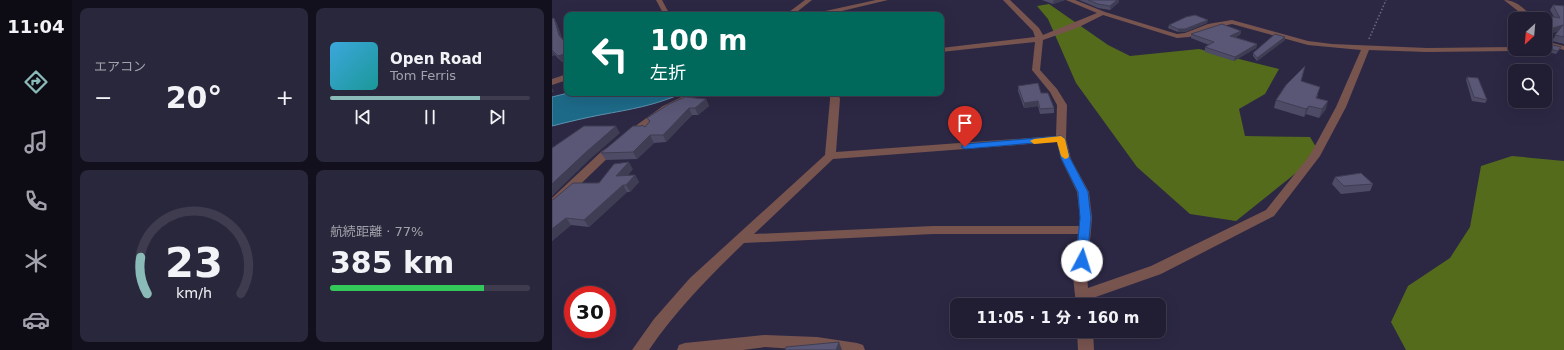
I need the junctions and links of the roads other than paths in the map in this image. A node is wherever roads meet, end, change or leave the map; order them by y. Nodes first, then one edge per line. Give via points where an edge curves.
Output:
1 (659, 0) edge
2 (809, 0) edge
3 (885, 0) edge
4 (1006, 0) edge
5 (1069, 0) edge
6 (1507, 0) edge
7 (665, 12) edge
8 (793, 12) edge
9 (830, 12) edge
10 (1523, 12) edge
11 (1103, 14) junction
12 (1039, 39) junction
13 (1552, 45) edge
14 (1366, 47) junction
15 (1564, 48) edge
16 (1508, 49) edge
17 (944, 50) edge
18 (564, 78) edge
19 (552, 82) edge
20 (691, 96) edge
21 (834, 96) edge
22 (1061, 139) junction
23 (830, 156) junction
24 (552, 204) edge
25 (1084, 230) junction
26 (741, 239) junction
27 (1082, 298) edge
28 (1089, 298) edge
29 (1085, 338) edge
30 (640, 350) edge
31 (685, 350) edge
32 (857, 350) edge
33 (1086, 350) edge

1 - 7 street
2 - 8 street
3 - 9 street
4 - 12 street via 1036,30
5 - 11 street
6 - 10 street
11 - 12 street
11 - 14 street via 1177,36 1186,36 1211,26 1232,22 1308,43
12 - 17 street
12 - 22 street via 1036,70 1062,105
13 - 15 street
14 - 16 street via 1427,50
14 - 28 street via 1315,156 1270,213 1156,270
18 - 19 street
20 - 24 street via 666,108 600,156
21 - 23 street
22 - 23 street
22 - 25 street via 1066,158 1083,192 1086,218
23 - 26 street
25 - 26 street via 933,230
25 - 27 street via 1080,276
26 - 30 street via 695,282 659,323
29 - 33 street
31 - 32 street via 765,341 817,344

